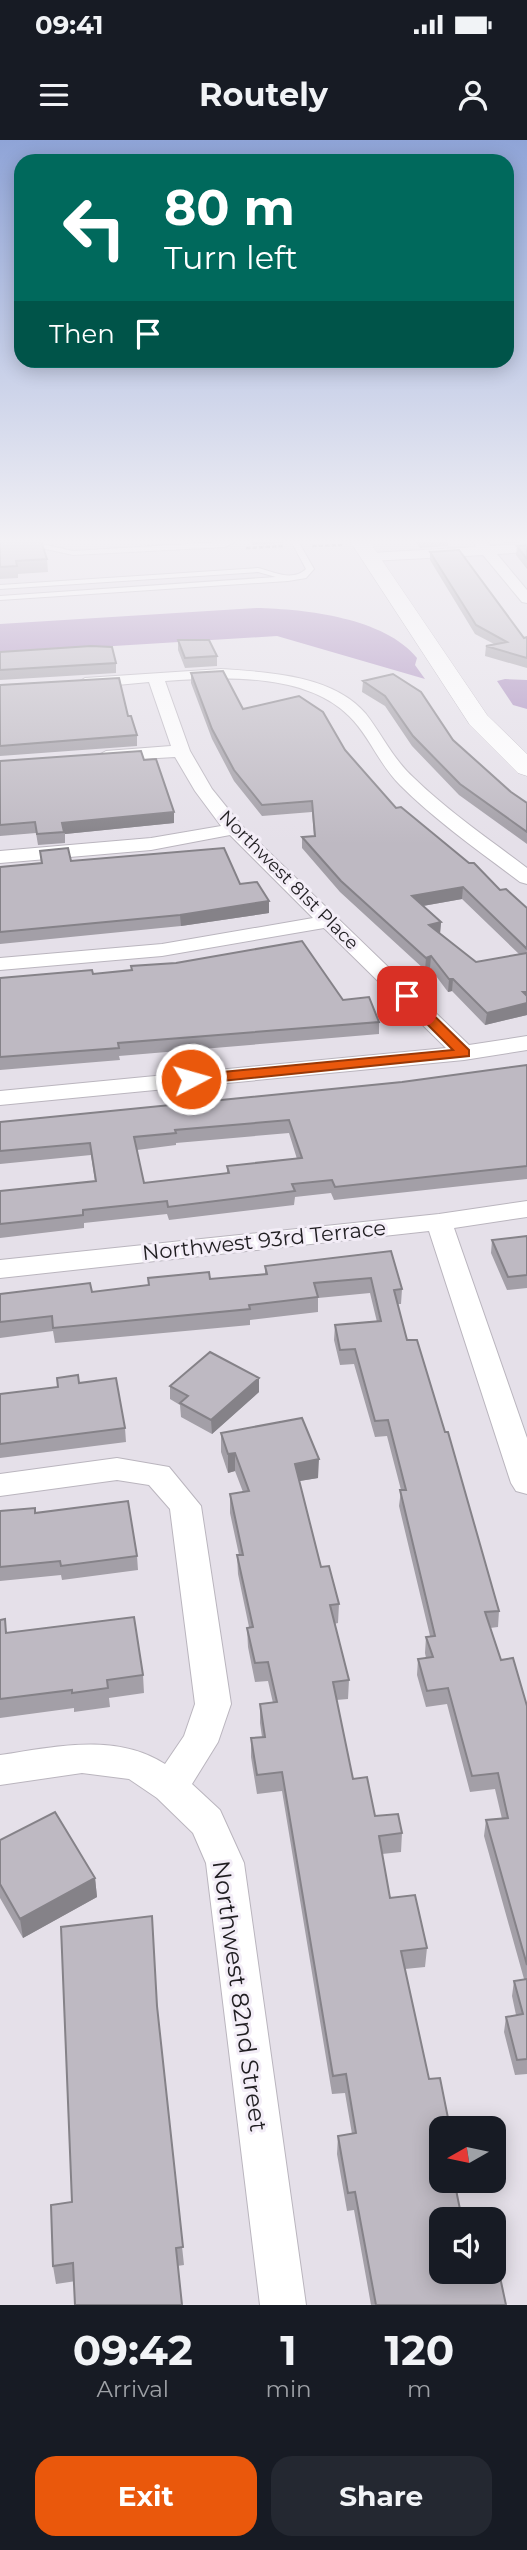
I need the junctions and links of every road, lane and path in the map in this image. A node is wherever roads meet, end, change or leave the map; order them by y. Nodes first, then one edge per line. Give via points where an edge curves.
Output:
1 (429, 642) edge
2 (449, 642) edge
3 (467, 664) dead end
4 (267, 677) joint
5 (156, 678) junction
6 (65, 684) edge
7 (497, 708) dead end
8 (527, 743) edge
9 (181, 751) junction
10 (83, 758) edge
11 (527, 768) edge
12 (234, 830) junction
13 (0, 857) edge
14 (527, 878) edge
15 (329, 921) junction
16 (0, 964) edge
17 (527, 1042) edge
18 (464, 1053) junction
19 (0, 1098) edge
20 (527, 1209) edge
21 (439, 1222) junction
22 (0, 1269) edge
23 (516, 1417) edge
24 (527, 1483) edge
25 (0, 1485) edge
26 (0, 1770) edge
27 (170, 1787) junction
28 (283, 2305) edge

1 - 11 street via 478,720
2 - 3 street
4 - 5 street via 226,673
4 - 14 street via 331,696 352,709 389,764 418,793
5 - 6 street
5 - 9 street, Northwest 81st Place
7 - 8 street
9 - 10 street
9 - 12 street, Northwest 81st Place
12 - 13 street via 151,844
12 - 15 street, Northwest 81st Place
15 - 16 street via 162,950
15 - 18 street, Northwest 81st Place
17 - 18 street
18 - 19 street
20 - 21 street, Northwest 93rd Terrace
21 - 22 street, Northwest 93rd Terrace
21 - 23 street
23 - 24 street
25 - 27 street via 117,1469 158,1475 185,1506 213,1704 200,1742
26 - 27 street, Northwest 82nd Street via 82,1758 136,1765
27 - 28 street, Northwest 82nd Street via 207,1822 225,1863

